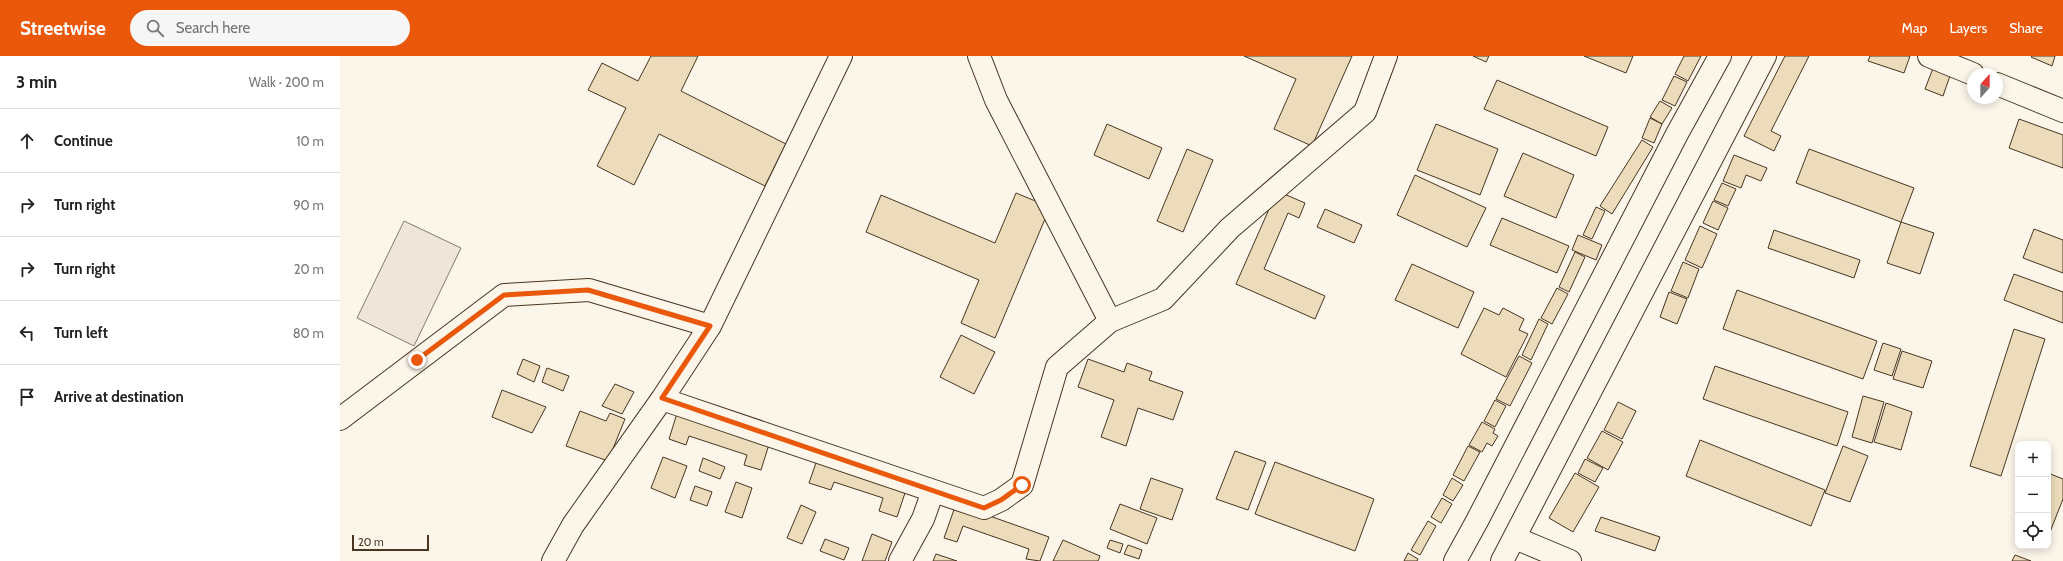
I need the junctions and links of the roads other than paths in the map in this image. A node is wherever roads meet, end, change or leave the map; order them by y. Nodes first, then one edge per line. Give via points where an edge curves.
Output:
1 (841, 56) edge
2 (979, 56) edge
3 (1386, 56) edge
4 (1720, 56) edge
5 (1765, 56) edge
6 (1929, 56) edge
7 (1967, 72) edge
8 (2003, 86) edge
9 (2063, 111) edge
10 (1110, 321) junction
11 (710, 326) junction
12 (662, 398) junction
13 (340, 419) edge
14 (933, 491) junction
15 (1515, 538) junction
16 (553, 561) edge
17 (900, 561) edge
18 (1455, 561) edge
19 (1502, 561) edge
20 (1570, 561) edge

1 - 11 street
2 - 10 street via 996,100
3 - 10 street via 1365,112 1230,228 1163,299
4 - 18 street
5 - 15 street
6 - 7 street
8 - 9 street
10 - 14 street via 1057,367 1022,485 984,508
11 - 12 street
11 - 13 street via 588,290 504,295
12 - 14 street
12 - 16 street via 572,525
14 - 17 street via 923,518
15 - 19 street
15 - 20 street

